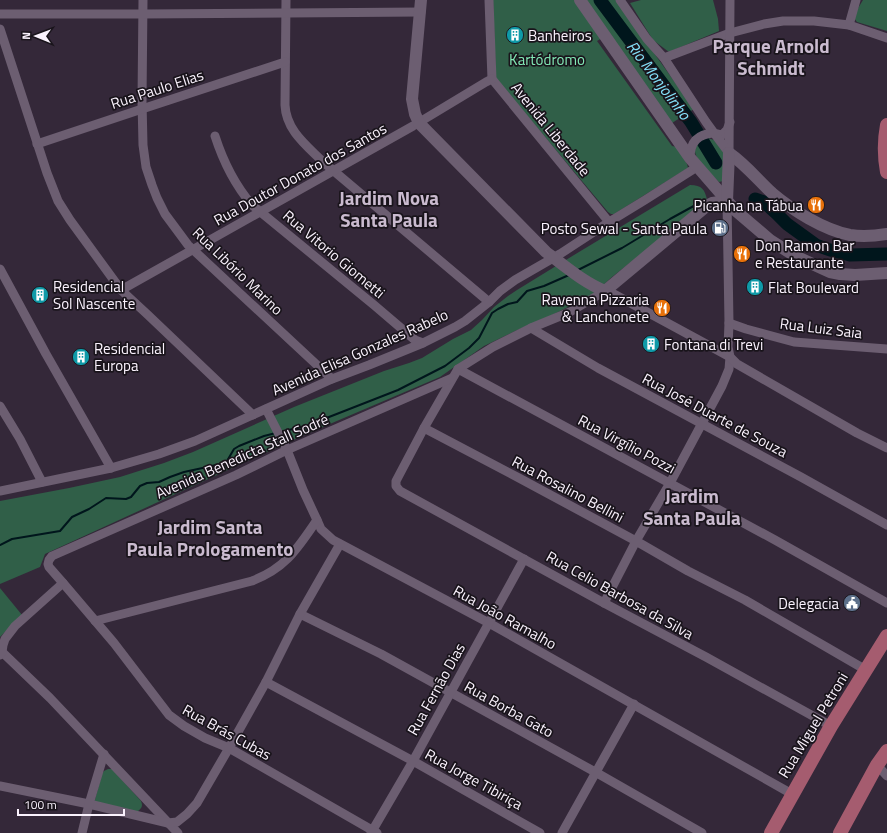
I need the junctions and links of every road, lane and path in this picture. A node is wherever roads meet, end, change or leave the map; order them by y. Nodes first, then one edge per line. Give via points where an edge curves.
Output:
1 (143, 0) edge
2 (286, 0) edge
3 (489, 0) edge
4 (580, 0) edge
5 (620, 0) edge
6 (730, 0) edge
7 (856, 0) edge
8 (421, 6) edge
9 (0, 14) edge
10 (143, 14) junction
11 (286, 14) junction
12 (849, 25) junction
13 (0, 28) edge
14 (730, 32) junction
15 (887, 38) edge
16 (664, 58) junction
17 (285, 62) junction
18 (492, 79) junction
19 (142, 109) junction
20 (730, 122) junction
21 (419, 123) junction
22 (887, 125) edge
23 (714, 132) junction
24 (215, 136) dead end
25 (38, 144) junction
26 (729, 153) junction
27 (692, 158) junction
28 (334, 170) junction
29 (887, 172) edge
30 (727, 201) junction
31 (260, 212) junction
32 (609, 222) junction
33 (887, 234) edge
34 (193, 250) junction
35 (554, 258) junction
36 (0, 269) edge
37 (887, 273) edge
38 (121, 290) junction
39 (605, 291) junction
40 (489, 302) junction
41 (729, 323) junction
42 (531, 328) junction
43 (423, 343) junction
44 (887, 349) edge
45 (730, 357) junction
46 (458, 369) junction
47 (452, 378) junction
48 (332, 379) junction
49 (0, 406) edge
50 (266, 408) junction
51 (253, 415) junction
52 (701, 424) junction
53 (424, 428) junction
54 (285, 446) junction
55 (887, 448) edge
56 (111, 468) junction
57 (42, 482) junction
58 (670, 483) junction
59 (0, 491) edge
60 (317, 520) junction
61 (887, 525) edge
62 (636, 541) junction
63 (340, 544) junction
64 (524, 559) junction
65 (48, 564) joint
66 (63, 583) junction
67 (887, 603) edge
68 (604, 604) junction
69 (300, 614) junction
70 (95, 621) junction
71 (489, 623) junction
72 (887, 636) edge
73 (1, 652) edge
74 (866, 670) junction
75 (266, 682) junction
76 (450, 692) junction
77 (634, 704) junction
78 (832, 726) junction
79 (229, 748) junction
80 (887, 751) edge
81 (104, 754) junction
82 (412, 761) junction
83 (877, 765) junction
84 (597, 773) junction
85 (887, 776) edge
86 (0, 786) edge
87 (792, 794) junction
88 (89, 804) junction
89 (168, 823) junction
90 (373, 832) edge
91 (82, 833) edge
92 (178, 833) edge
93 (540, 833) edge
94 (562, 833) edge
95 (702, 833) edge
96 (771, 833) edge
97 (840, 833) edge

1 - 10 street, Rua Libório Marino
2 - 11 street
3 - 18 street, Avenida Liberdade
4 - 27 street
5 - 16 street via 647,39
6 - 14 street
7 - 12 street
8 - 11 street
8 - 21 street via 412,99
9 - 10 street
10 - 11 street
10 - 19 street, Rua Libório Marino
11 - 17 street
12 - 14 street via 783,21
12 - 15 street
13 - 25 street
14 - 16 street
14 - 20 street
16 - 23 street
17 - 19 street, Rua Paulo Elias
17 - 28 street via 285,105 290,124 303,143
18 - 21 street, Rua Doutor Donato dos Santos
18 - 32 street, Avenida Liberdade
19 - 25 street, Rua Paulo Elias
19 - 34 street, Rua Libório Marino via 144,159 148,177 165,214
20 - 23 street via 722,134
20 - 26 street
21 - 28 street, Rua Doutor Donato dos Santos
21 - 35 street
22 - 29 main road via 884,148
23 - 26 street
23 - 27 street, Avenida Elisa Gonzales Rabelo via 694,142
24 - 31 street, Rua Vitorio Giometti via 224,160 244,196
25 - 38 street via 58,201
26 - 30 street
26 - 33 street via 740,160 784,203 833,231 852,236
27 - 30 street
27 - 32 street, Avenida Elisa Gonzales Rabelo via 645,200
28 - 31 street, Rua Doutor Donato dos Santos
28 - 40 street
30 - 37 street via 770,240 795,256 830,272 855,275
30 - 39 street via 708,205
30 - 41 street
31 - 34 street, Rua Doutor Donato dos Santos
31 - 43 street, Rua Vitorio Giometti via 415,340
32 - 35 street, Avenida Elisa Gonzales Rabelo
34 - 38 street, Rua Doutor Donato dos Santos
34 - 48 street, Rua Libório Marino
35 - 39 street
35 - 40 street, Avenida Elisa Gonzales Rabelo via 515,280
36 - 56 street
38 - 51 street
39 - 42 street via 570,312
39 - 45 street
40 - 43 street, Avenida Elisa Gonzales Rabelo via 460,324
41 - 44 street, Rua Luiz Saia via 794,342
41 - 45 street
42 - 46 street via 493,347
42 - 52 street, Rua José Duarte de Souza
43 - 48 street, Avenida Elisa Gonzales Rabelo
45 - 52 street via 724,381
45 - 55 street via 737,364
46 - 47 street
46 - 58 street, Rua Virgílio Pozzi
47 - 53 street
47 - 54 street, Avenida Benedicta Stall Sodré
48 - 50 street, Avenida Elisa Gonzales Rabelo
49 - 57 street
50 - 51 street, Avenida Elisa Gonzales Rabelo
50 - 54 street, Rua João Ramalho
51 - 56 street, Avenida Elisa Gonzales Rabelo via 195,441
52 - 58 street
52 - 61 street, Rua José Duarte de Souza
53 - 62 street, Rua Rosalino Bellini
53 - 64 street, Rua Celio Barbosa da Silva via 397,479 396,486 400,491
54 - 60 street, Rua João Ramalho
54 - 65 street, Avenida Benedicta Stall Sodré via 236,475 52,556
56 - 57 street, Avenida Elisa Gonzales Rabelo
57 - 59 street, Avenida Elisa Gonzales Rabelo
58 - 62 street
58 - 67 street, Rua Virgílio Pozzi
60 - 63 street, Rua João Ramalho via 321,529
60 - 70 street via 291,556 280,566 252,581
62 - 68 street
62 - 74 street, Rua Rosalino Bellini
63 - 69 street
63 - 71 street, Rua João Ramalho
64 - 68 street, Rua Celio Barbosa da Silva
64 - 71 street, Rua Fernão Dias
65 - 66 street, Rua Brás Cubas
66 - 70 street, Rua Brás Cubas
66 - 73 street via 15,626 5,639
68 - 78 street, Rua Celio Barbosa da Silva
69 - 75 street
69 - 76 street, Rua Borba Gato
70 - 79 street, Rua Brás Cubas via 169,715 205,738
71 - 76 street, Rua Fernão Dias
71 - 77 street, Rua João Ramalho
72 - 74 main road, Rua Miguel Petroni
73 - 81 street
74 - 78 main road, Rua Miguel Petroni
75 - 79 street
75 - 82 street, Rua Jorge Tibiriça
76 - 82 street, Rua Fernão Dias
76 - 84 street, Rua Borba Gato
77 - 84 street
77 - 87 street, Rua João Ramalho
78 - 87 main road, Rua Miguel Petroni
79 - 89 street via 197,803 177,822
79 - 90 street, Rua Brás Cubas
80 - 83 main road
81 - 88 street
81 - 89 street
82 - 90 street, Rua Fernão Dias
82 - 93 street, Rua Jorge Tibiriça
83 - 85 street
83 - 97 main road
84 - 94 street
84 - 95 street, Rua Borba Gato
86 - 88 street
87 - 96 main road, Rua Miguel Petroni
88 - 89 street
88 - 91 street
89 - 92 street

